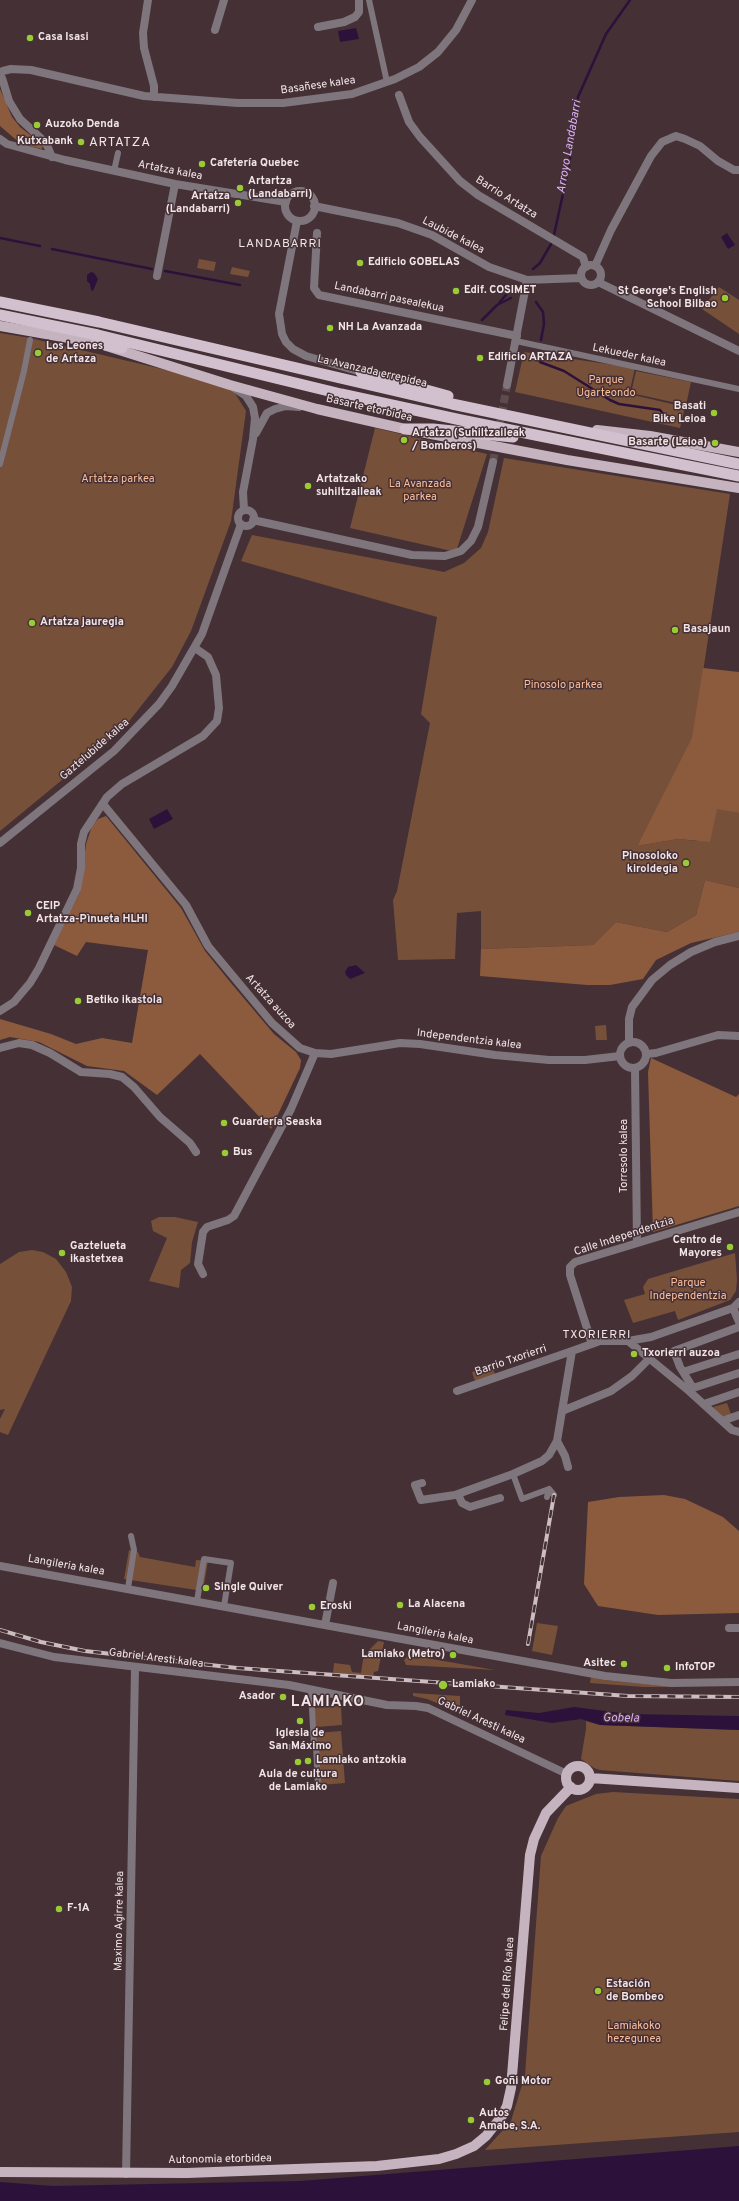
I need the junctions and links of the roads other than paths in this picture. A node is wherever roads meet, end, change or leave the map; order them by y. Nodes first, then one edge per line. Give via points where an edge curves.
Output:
1 (148, 0) edge
2 (224, 0) edge
3 (359, 0) edge
4 (369, 0) edge
5 (472, 0) edge
6 (318, 27) dead end
7 (215, 30) dead end
8 (1, 74) edge
9 (387, 82) junction
10 (399, 95) dead end
11 (154, 97) junction
12 (0, 140) edge
13 (118, 153) dead end
14 (52, 157) junction
15 (739, 170) edge
16 (114, 171) junction
17 (175, 184) junction
18 (286, 202) junction
19 (314, 206) junction
20 (297, 220) junction
21 (317, 233) dead end
22 (595, 266) junction
23 (586, 267) junction
24 (157, 276) dead end
25 (581, 278) junction
26 (527, 280) junction
27 (598, 282) junction
28 (0, 302) edge
29 (0, 315) edge
30 (0, 326) edge
31 (516, 339) junction
32 (30, 340) dead end
33 (96, 343) junction
34 (739, 351) edge
35 (361, 372) joint
36 (256, 374) junction
37 (230, 385) junction
38 (508, 385) tunnel mouth
39 (739, 389) edge
40 (317, 409) junction
41 (516, 417) junction
42 (556, 425) junction
43 (404, 430) junction
44 (253, 439) junction
45 (585, 445) junction
46 (739, 452) edge
47 (493, 462) tunnel mouth
48 (0, 464) edge
49 (739, 464) edge
50 (739, 476) edge
51 (739, 488) edge
52 (244, 510) junction
53 (253, 520) junction
54 (241, 524) junction
55 (195, 648) junction
56 (103, 804) junction
57 (0, 843) edge
58 (739, 936) edge
59 (0, 1011) edge
60 (739, 1036) edge
61 (629, 1043) junction
62 (0, 1048) edge
63 (315, 1053) junction
64 (647, 1054) junction
65 (620, 1056) junction
66 (635, 1068) junction
67 (196, 1152) dead end
68 (739, 1212) edge
69 (637, 1243) junction
70 (202, 1274) dead end
71 (736, 1305) edge
72 (739, 1322) edge
73 (739, 1328) edge
74 (628, 1341) junction
75 (592, 1344) junction
76 (572, 1351) junction
77 (739, 1354) edge
78 (649, 1359) junction
79 (683, 1372) junction
80 (739, 1373) edge
81 (691, 1390) junction
82 (457, 1391) dead end
83 (739, 1392) edge
84 (704, 1404) junction
85 (562, 1411) junction
86 (739, 1415) edge
87 (722, 1421) junction
88 (739, 1432) edge
89 (557, 1442) junction
90 (568, 1467) dead end
91 (513, 1474) junction
92 (422, 1483) dead end
93 (458, 1494) junction
94 (550, 1496) dead end
95 (500, 1498) dead end
96 (131, 1536) dead end
97 (0, 1566) edge
98 (333, 1583) dead end
99 (128, 1588) junction
100 (197, 1601) junction
101 (224, 1606) junction
102 (325, 1625) junction
103 (728, 1628) dead end
104 (739, 1628) edge
105 (0, 1643) edge
106 (136, 1668) junction
107 (739, 1682) edge
108 (311, 1690) junction
109 (316, 1746) junction
110 (288, 1747) dead end
111 (567, 1774) junction
112 (590, 1778) junction
113 (318, 1784) dead end
114 (571, 1787) junction
115 (739, 1788) edge
116 (439, 2158) joint
117 (0, 2172) edge
118 (126, 2174) junction

1 - 11 street via 143,32
2 - 7 street
3 - 6 street via 360,12 355,17
4 - 9 street
5 - 9 street, Basañese kalea via 456,30 438,52 419,67
8 - 11 street, Basañese kalea via 11,69 31,70 130,94
8 - 14 street via 9,101 20,119 46,143
9 - 11 street, Basañese kalea via 352,94 283,103 238,103
10 - 23 street, Barrio Artatza via 410,122 420,137 460,181 478,195 583,257
12 - 14 street, Artatza kalea
13 - 16 street
14 - 16 street, Artatza kalea
15 - 22 street via 734,170 700,146 685,139 676,136 662,142 651,156 611,230
16 - 17 street, Artatza kalea
17 - 18 street, Artatza kalea
17 - 24 street
18 - 19 street via 291,195 300,192 312,197
18 - 20 street via 287,214
19 - 20 street via 309,217
19 - 26 street, Laubide kalea via 398,223 432,235 489,267
20 - 35 street via 279,314 282,334 293,349 306,356
21 - 31 street, Landabarri pasealekua via 314,288 319,295
22 - 23 street
22 - 27 street via 601,274
23 - 25 street via 581,272
25 - 26 street, Laubide kalea
25 - 27 street via 590,286
26 - 31 street
27 - 34 street
28 - 41 highway, La Avanzada errepidea via 99,322
29 - 36 highway via 98,335
30 - 33 main road, Basarte etorbidea
31 - 38 street
31 - 39 street, Lekueder kalea
32 - 48 street
33 - 36 highway via 193,364
33 - 37 main road, Basarte etorbidea
35 - 41 highway
36 - 45 highway
37 - 40 main road, Basarte etorbidea
37 - 44 street via 246,396 252,407 255,418
40 - 43 main road, Basarte etorbidea
40 - 44 street via 286,406 275,408 262,420
41 - 42 highway, La Avanzada errepidea
42 - 46 main road via 650,436
42 - 49 highway, La Avanzada errepidea
43 - 45 highway via 472,432
43 - 51 main road, Basarte etorbidea
44 - 52 street via 243,492
45 - 50 highway
47 - 53 street via 475,534 461,551 445,556 412,555
52 - 53 street via 251,512
52 - 54 street via 238,515
53 - 54 street via 248,525
54 - 55 street, Gaztelubide kalea
55 - 56 street via 208,657 216,675 219,708 217,721 203,736 122,784
55 - 57 street, Gaztelubide kalea via 159,704 136,729 114,751
56 - 59 street via 84,832 77,889 39,968 14,1002
56 - 63 street, Artatza auzoa via 186,905 208,946 263,1012 288,1039 300,1048
58 - 61 street via 691,952 657,976 643,990 632,1008 629,1019
60 - 64 street via 718,1035
61 - 64 street via 640,1044
61 - 65 street via 623,1047
62 - 67 street via 19,1043 32,1045 81,1072 122,1077 160,1117 190,1143
63 - 65 street, Independentzia kalea via 347,1053 400,1044 420,1044 549,1060 585,1060
63 - 70 street via 291,1109 234,1216 207,1227 203,1232 198,1264
64 - 66 street via 645,1062
65 - 66 street via 624,1064
66 - 69 street, Torresolo kalea
68 - 69 street, Calle Independentzia
69 - 75 street, Calle Independentzia via 575,1262 570,1268
71 - 72 street, Barrio Txorierri
71 - 74 street, Barrio Txorierri via 651,1337
73 - 79 street via 677,1348 674,1355
74 - 75 street, Barrio Txorierri via 600,1341
74 - 78 street
75 - 76 street, Barrio Txorierri
76 - 82 street, Barrio Txorierri
76 - 85 street
77 - 79 street
78 - 81 street
78 - 85 street via 632,1376 611,1391
79 - 81 street
80 - 81 street
81 - 84 street
83 - 84 street
84 - 87 street
85 - 89 street
86 - 87 street
87 - 88 street via 732,1430
89 - 90 street
89 - 91 street via 550,1455 542,1461
91 - 93 street
91 - 94 street via 522,1499 548,1489
92 - 93 street via 415,1485 421,1500
93 - 95 street via 462,1503 470,1507
96 - 99 street via 134,1550
97 - 99 street, Langileria kalea
98 - 102 street
99 - 100 street, Langileria kalea
100 - 101 street, Langileria kalea
100 - 101 street via 204,1559 231,1563
101 - 102 street, Langileria kalea
102 - 107 street, Langileria kalea via 605,1676 671,1683
103 - 104 street
105 - 106 street, Gabriel Aresti kalea via 54,1657
106 - 108 street, Gabriel Aresti kalea via 288,1685
106 - 118 street, Maximo Agirre kalea
108 - 109 street
108 - 111 street, Gabriel Aresti kalea via 387,1705 428,1708
109 - 110 street
109 - 113 street
111 - 112 main road via 572,1768 580,1766 587,1770
111 - 114 main road via 566,1778
112 - 114 main road via 583,1788
112 - 115 main road
114 - 116 main road, Felipe del Río kalea via 542,1819 530,1855 513,2074 507,2106 494,2127 474,2146
116 - 118 main road, Autonomia etorbidea via 377,2166 289,2171
117 - 118 main road, Autonomia etorbidea

